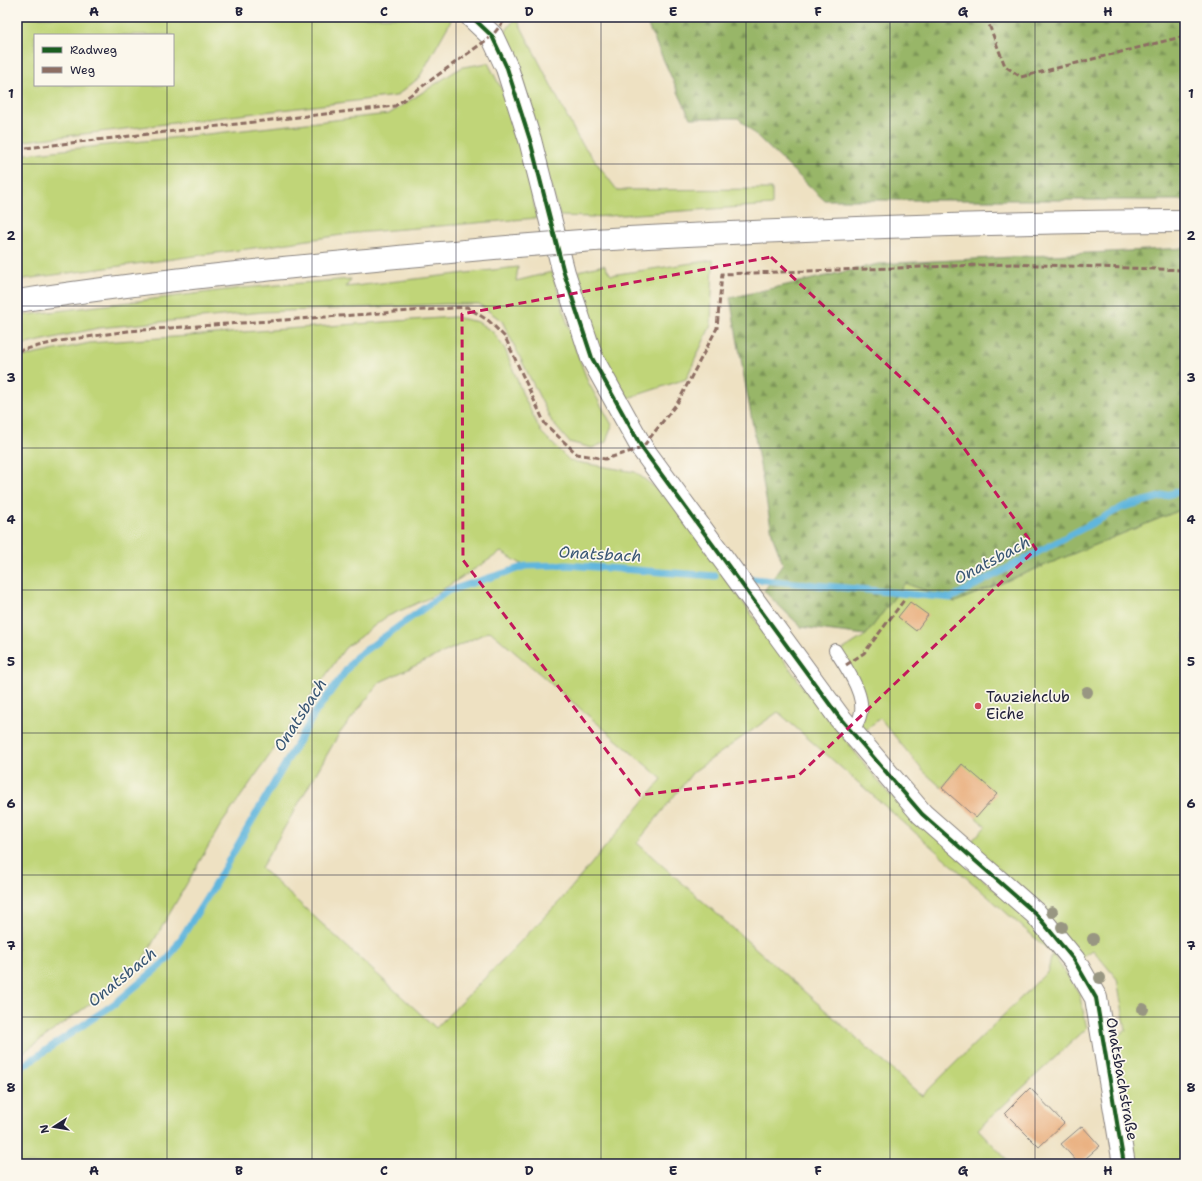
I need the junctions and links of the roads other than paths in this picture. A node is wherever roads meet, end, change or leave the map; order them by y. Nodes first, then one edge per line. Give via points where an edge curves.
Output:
1 (472, 17) edge
2 (1185, 221) edge
3 (17, 300) edge
4 (835, 650) dead end
5 (852, 733) junction
6 (1124, 1164) edge

1 - 5 street via 492,36 507,68 530,140 564,273 592,358 642,448
2 - 3 street, bridge via 903,225 594,240 260,271
4 - 5 lane via 852,676 860,700 861,714
5 - 6 street, Onatsbachstraße via 922,814 1036,914 1074,960 1096,998

